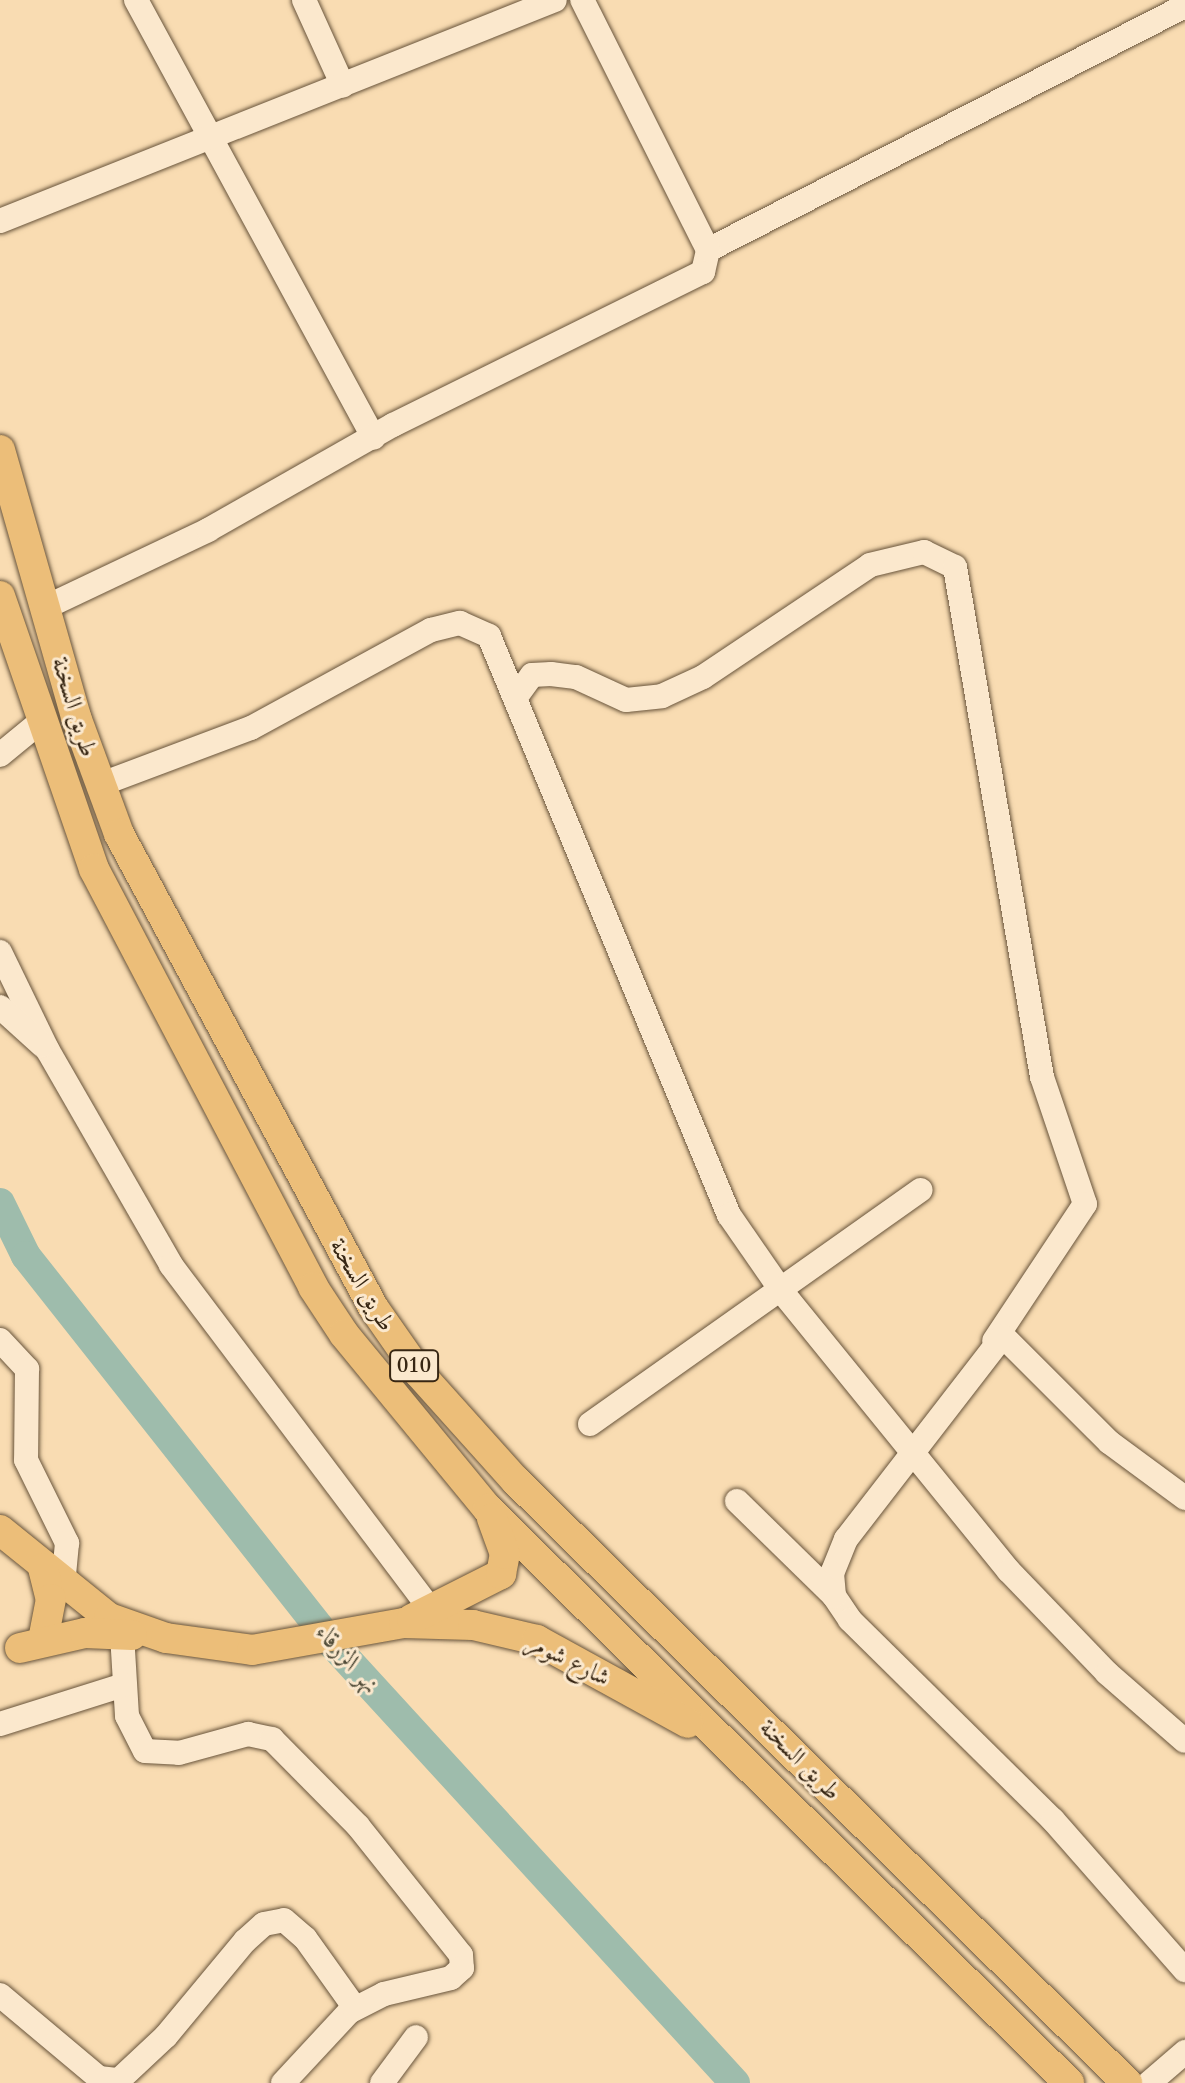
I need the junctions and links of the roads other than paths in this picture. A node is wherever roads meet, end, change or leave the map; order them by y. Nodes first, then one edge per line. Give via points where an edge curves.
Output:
1 (136, 0) edge
2 (304, 0) edge
3 (555, 0) edge
4 (582, 0) edge
5 (1185, 6) edge
6 (343, 86) junction
7 (212, 141) junction
8 (0, 221) edge
9 (708, 250) junction
10 (374, 438) junction
11 (0, 450) edge
12 (0, 596) edge
13 (44, 608) junction
14 (516, 697) junction
15 (40, 722) junction
16 (0, 755) edge
17 (99, 785) junction
18 (0, 952) edge
19 (0, 1007) edge
20 (47, 1049) junction
21 (920, 1190) dead end
22 (315, 1202) junction
23 (279, 1222) junction
24 (783, 1293) junction
25 (0, 1340) edge
26 (994, 1341) junction
27 (590, 1424) dead end
28 (913, 1452) junction
29 (1185, 1498) edge
30 (737, 1501) dead end
31 (488, 1509) junction
32 (0, 1530) edge
33 (53, 1576) junction
34 (834, 1596) junction
35 (417, 1617) junction
36 (116, 1626) junction
37 (21, 1646) edge
38 (124, 1685) junction
39 (0, 1724) edge
40 (718, 1740) junction
41 (1185, 1741) edge
42 (1185, 1970) edge
43 (0, 1995) edge
44 (355, 2008) junction
45 (416, 2037) dead end
46 (1185, 2052) edge
47 (283, 2083) edge
48 (382, 2083) edge
49 (1069, 2083) edge
50 (1127, 2083) edge
51 (1149, 2083) edge

1 - 7 street
2 - 6 street
3 - 6 street
4 - 9 street
5 - 9 street
6 - 7 street
7 - 8 street
7 - 10 street
9 - 10 street via 703,272 687,282
10 - 13 street via 208,530
11 - 13 main road, طريق السخنة / 010
12 - 15 main road, طريق السخنة / 010
13 - 17 main road, طريق السخنة / 010
14 - 17 street via 489,636 471,624 447,625 251,728
14 - 24 street via 713,1187
14 - 26 street via 532,675 551,674 576,677 626,700 662,696 703,677 878,561 924,552 955,567 1042,1077 1085,1204
15 - 16 street
15 - 23 main road, طريق السخنة / 010 via 94,869
17 - 22 main road, طريق السخنة / 010 via 148,894
18 - 20 street
19 - 20 street
20 - 35 street via 178,1275
21 - 24 street
22 - 23 main road
22 - 50 main road, طريق السخنة / 010 via 373,1307 465,1427
23 - 31 main road, طريق السخنة / 010 via 344,1334
24 - 27 street
24 - 28 street
25 - 33 street via 27,1369 26,1460 67,1543
26 - 28 street
26 - 29 street via 1011,1340 1109,1442
28 - 34 street via 836,1556
28 - 41 street via 1048,1614
30 - 34 street
31 - 35 main road, شارع شومر via 505,1554 501,1574
31 - 40 main road, طريق السخنة / 010
32 - 33 main road, شارع شومر
33 - 36 main road, شارع شومر
33 - 37 main road via 51,1599
34 - 42 street via 886,1658 1053,1820
35 - 36 main road, شارع شومر via 252,1650
35 - 40 main road, شارع شومر via 537,1640
36 - 37 main road
36 - 38 street
38 - 39 street
38 - 44 street via 131,1733 145,1751 179,1753 248,1734 287,1750 451,1936 463,1962 458,1973
40 - 49 main road, طريق السخنة / 010
43 - 44 street via 99,2078 119,2080 166,2036 245,1941 264,1924 284,1920 305,1938
44 - 47 street
45 - 48 street
46 - 51 street

